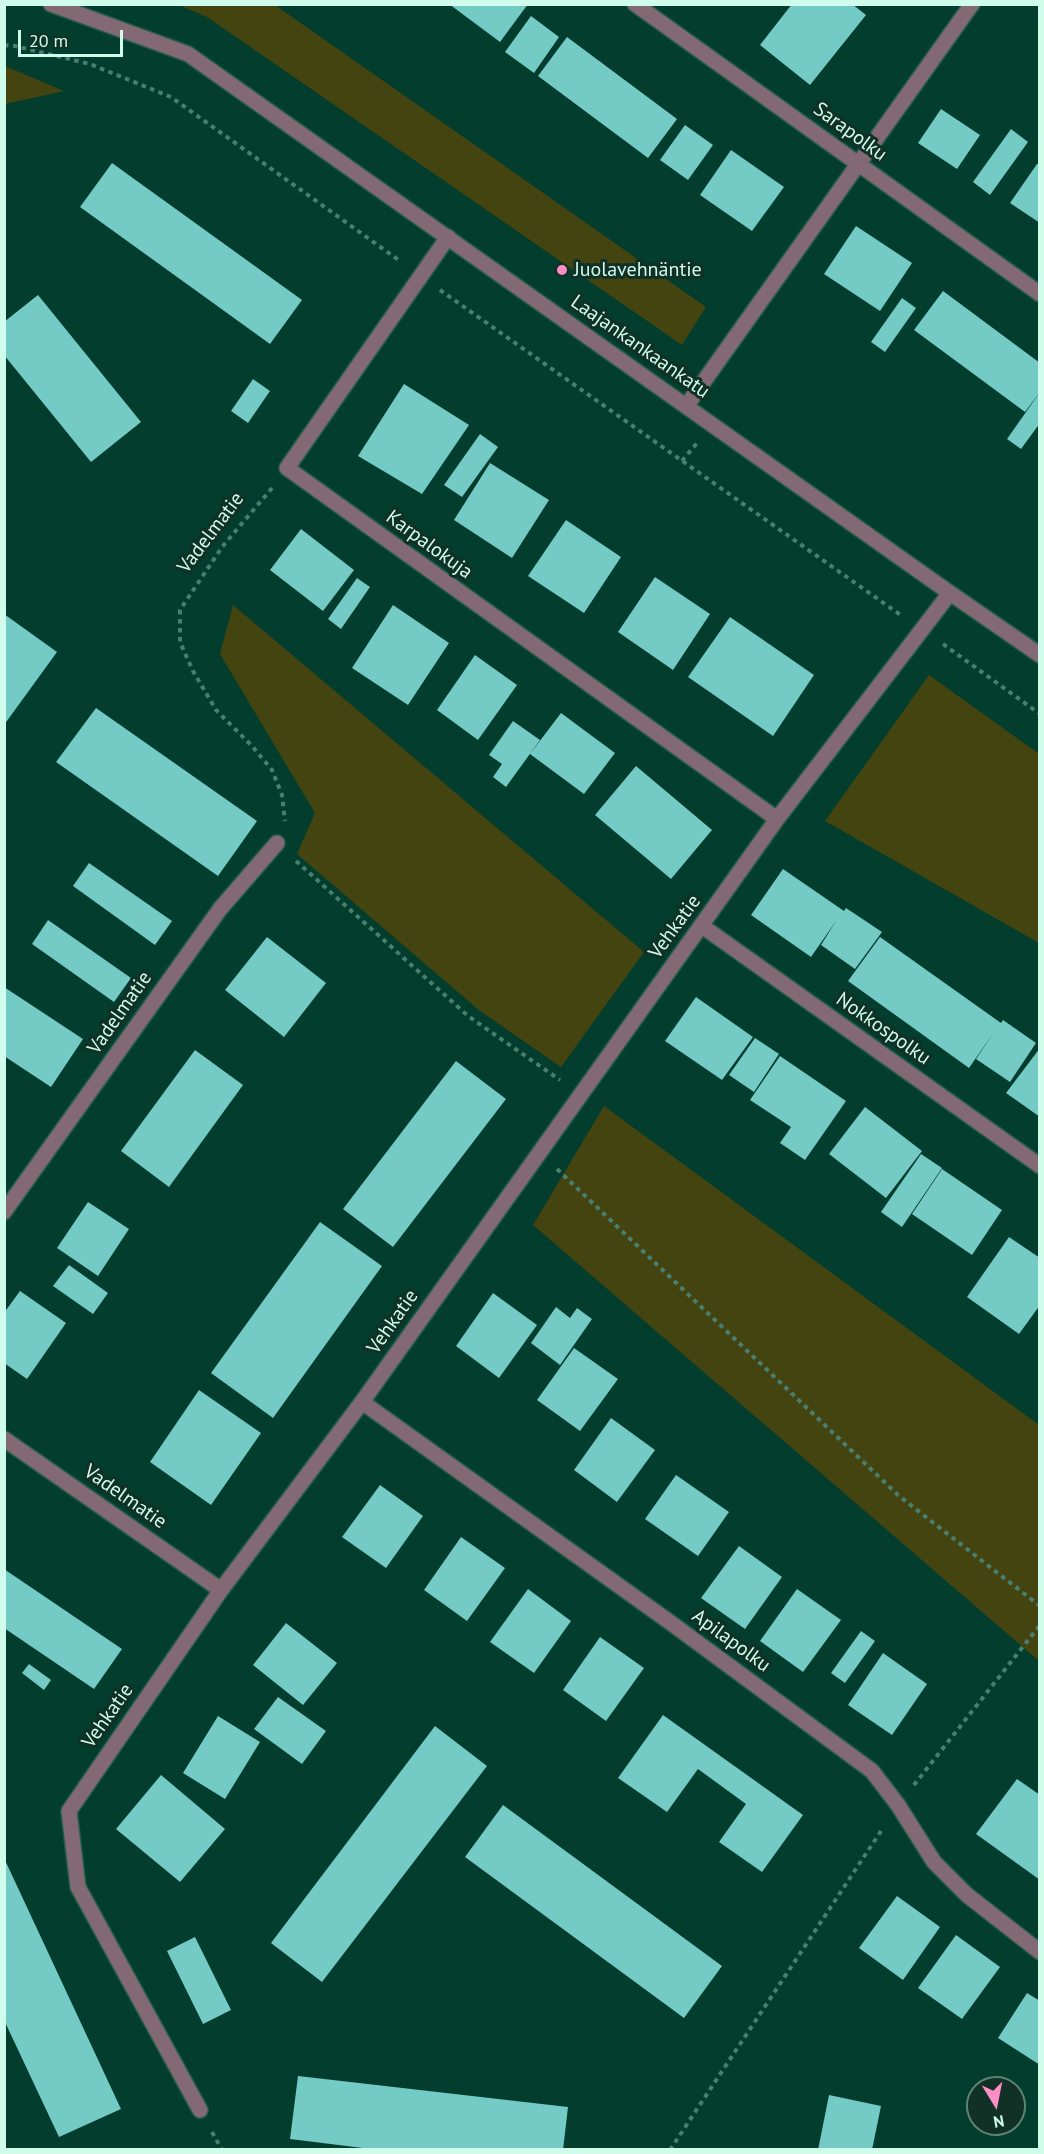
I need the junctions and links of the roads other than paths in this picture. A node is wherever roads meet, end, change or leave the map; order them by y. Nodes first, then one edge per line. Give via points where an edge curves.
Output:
1 (51, 4) edge
2 (635, 4) edge
3 (972, 4) edge
4 (857, 164) junction
5 (447, 237) junction
6 (1040, 294) edge
7 (687, 405) junction
8 (950, 593) junction
9 (1040, 654) edge
10 (777, 819) junction
11 (277, 843) road end
12 (702, 926) junction
13 (1040, 1166) edge
14 (4, 1212) edge
15 (362, 1402) junction
16 (4, 1439) edge
17 (221, 1590) junction
18 (1040, 1952) edge
19 (200, 2110) dead end

1 - 5 street, Laajankankaankatu via 188,54
2 - 4 street, Sarapolku
3 - 4 street
4 - 6 street, Sarapolku
4 - 7 street
5 - 7 street, Laajankankaankatu
5 - 10 street, Karpalokuja via 286,468
7 - 8 street, Laajankankaankatu
8 - 9 street, Laajankankaankatu
8 - 10 street, Vehkatie
10 - 12 street, Vehkatie
11 - 14 street, Vadelmatie via 220,909
12 - 13 street, Nokkospolku
12 - 15 street, Vehkatie
15 - 17 street, Vehkatie
15 - 18 street, Apilapolku via 872,1771 934,1862 967,1895
16 - 17 street, Vadelmatie
17 - 19 street, Vehkatie via 69,1810 78,1887

